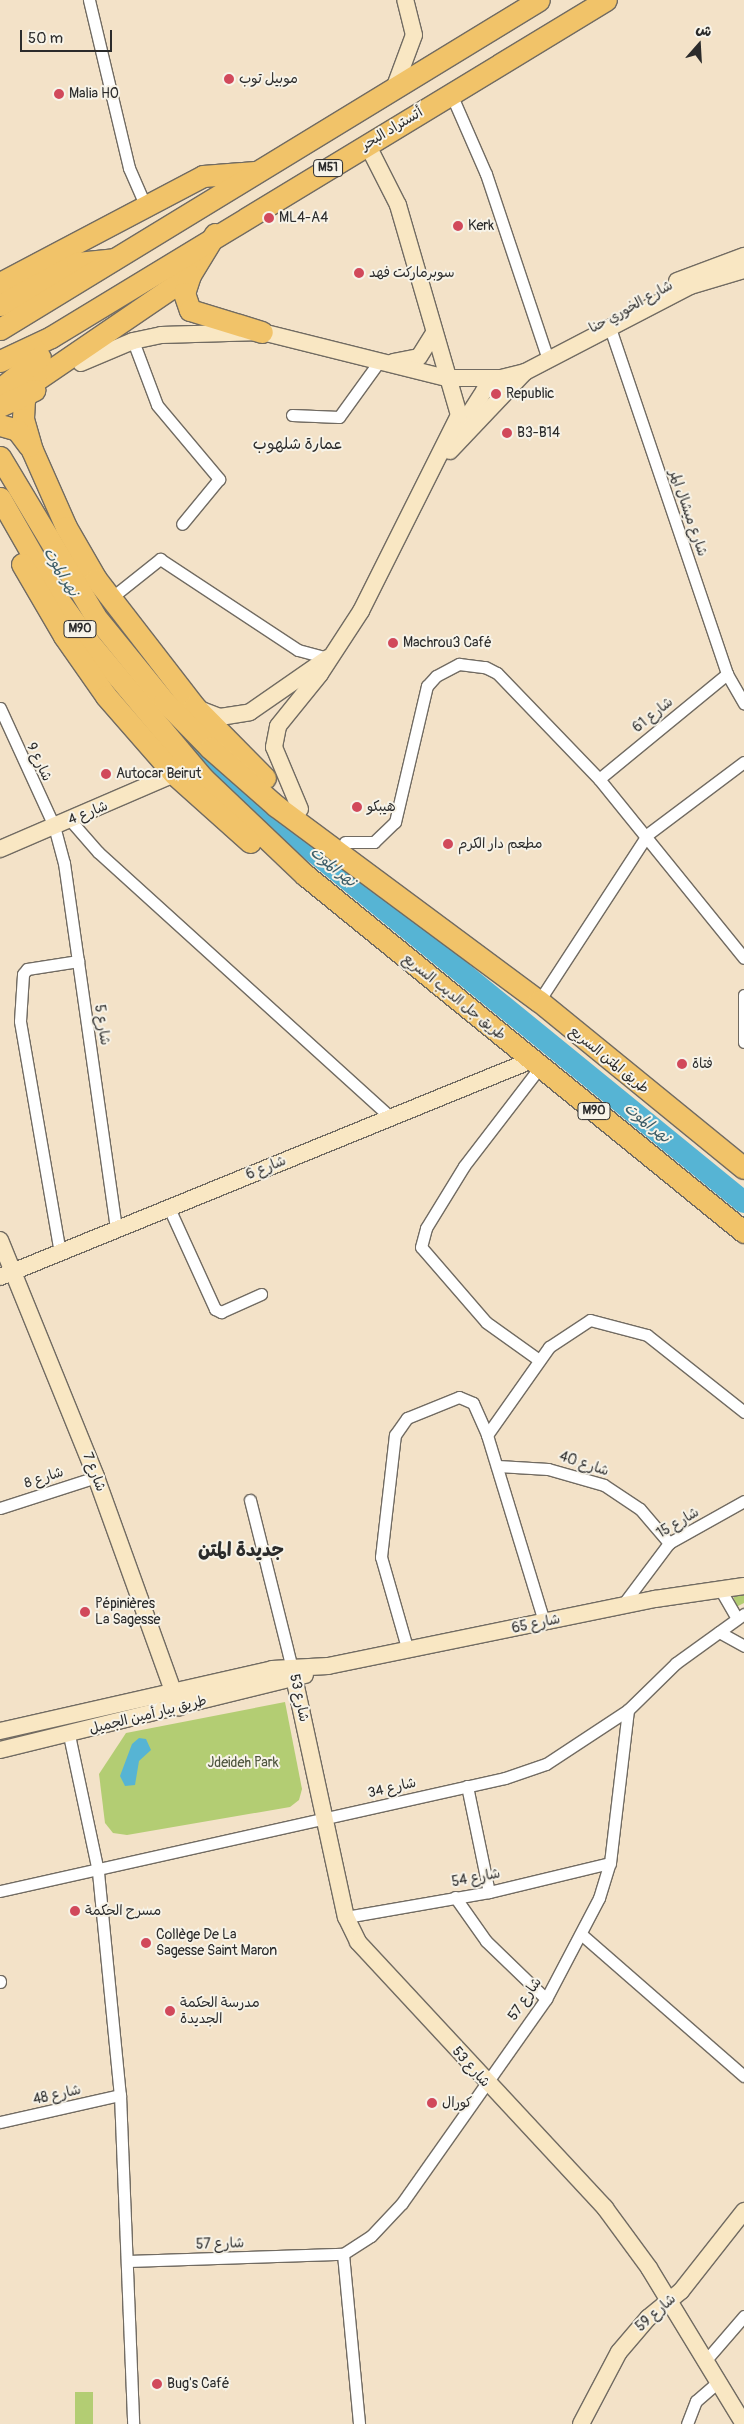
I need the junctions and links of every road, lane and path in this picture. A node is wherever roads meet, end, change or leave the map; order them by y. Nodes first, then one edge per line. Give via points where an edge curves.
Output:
1 (89, 0) edge
2 (405, 0) edge
3 (539, 0) edge
4 (606, 0) edge
5 (395, 86) junction
6 (451, 94) junction
7 (368, 144) junction
8 (258, 171) junction
9 (146, 206) junction
10 (215, 234) junction
11 (744, 256) edge
12 (120, 259) junction
13 (744, 270) edge
14 (0, 284) edge
15 (187, 284) junction
16 (0, 305) edge
17 (610, 328) junction
18 (0, 329) edge
19 (262, 332) junction
20 (434, 333) junction
21 (51, 337) junction
22 (133, 341) junction
23 (546, 353) junction
24 (0, 361) edge
25 (81, 363) junction
26 (380, 363) junction
27 (525, 372) junction
28 (447, 378) junction
29 (501, 378) junction
30 (0, 389) edge
31 (26, 395) junction
32 (0, 406) edge
33 (292, 415) dead end
34 (0, 425) edge
35 (32, 450) junction
36 (0, 456) edge
37 (438, 464) junction
38 (0, 498) edge
39 (0, 516) edge
40 (182, 524) dead end
41 (4, 529) edge
42 (111, 598) junction
43 (328, 658) junction
44 (727, 674) junction
45 (744, 704) edge
46 (194, 706) junction
47 (0, 708) edge
48 (744, 762) edge
49 (174, 774) junction
50 (599, 779) junction
51 (300, 809) junction
52 (70, 820) junction
53 (54, 826) junction
54 (648, 834) junction
55 (345, 842) junction
56 (0, 849) edge
57 (305, 875) junction
58 (474, 952) junction
59 (744, 958) edge
60 (78, 961) junction
61 (744, 995) edge
62 (540, 1001) junction
63 (744, 1042) edge
64 (536, 1064) junction
65 (390, 1117) junction
66 (744, 1168) edge
67 (169, 1208) junction
68 (116, 1230) junction
69 (744, 1232) edge
70 (0, 1240) edge
71 (60, 1253) junction
72 (7, 1274) edge
73 (261, 1294) dead end
74 (539, 1360) junction
75 (744, 1412) edge
76 (487, 1435) junction
77 (498, 1466) junction
78 (96, 1477) junction
79 (250, 1500) dead end
80 (744, 1501) edge
81 (0, 1508) edge
82 (669, 1543) junction
83 (744, 1586) edge
84 (720, 1589) junction
85 (621, 1607) junction
86 (740, 1617) edge
87 (544, 1622) junction
88 (718, 1632) junction
89 (744, 1646) edge
90 (408, 1651) junction
91 (294, 1674) junction
92 (176, 1700) junction
93 (628, 1710) junction
94 (0, 1731) edge
95 (69, 1735) junction
96 (0, 1750) edge
97 (467, 1786) junction
98 (324, 1819) junction
99 (610, 1863) junction
100 (98, 1872) junction
101 (0, 1891) edge
102 (489, 1892) junction
103 (455, 1897) junction
104 (346, 1917) junction
105 (581, 1934) junction
106 (546, 1998) junction
107 (744, 2076) edge
108 (486, 2082) junction
109 (120, 2095) junction
110 (0, 2122) edge
111 (744, 2211) edge
112 (343, 2254) junction
113 (128, 2261) junction
114 (670, 2301) junction
115 (744, 2316) edge
116 (706, 2360) junction
117 (718, 2382) junction
118 (742, 2418) edge
119 (133, 2424) edge
120 (359, 2424) edge
121 (581, 2424) edge
122 (687, 2424) edge

1 - 9 street via 129,168
2 - 5 street via 414,35
3 - 5 highway, M51
4 - 6 highway, أتستراد البحر / M51
5 - 8 highway, M51
6 - 7 highway, أتستراد البحر / M51
6 - 23 street via 486,174
7 - 10 highway, أتستراد البحر / M51
7 - 20 street via 398,205
8 - 9 highway via 203,176
8 - 12 highway, M51
9 - 14 highway
10 - 15 highway
10 - 21 highway, أتستراد البحر / M51
11 - 23 street, شارع الخوري حنا via 688,275 629,304
12 - 16 highway via 77,263
12 - 18 highway, M51
13 - 17 street, شارع الخوري حنا via 690,286
15 - 19 highway via 186,305 195,313
15 - 25 highway
15 - 31 highway via 43,374
17 - 27 street, شارع الخوري حنا
17 - 44 street, شارع ميشال المر
19 - 22 street via 198,331
19 - 26 street
20 - 26 street via 420,358
20 - 28 street
21 - 24 highway, M51
21 - 30 highway via 38,361
22 - 25 street
22 - 40 street via 157,405 219,479
23 - 27 street, شارع الخوري حنا
25 - 31 highway
26 - 28 street
26 - 33 street via 339,417
27 - 29 street, شارع الخوري حنا
27 - 37 street
28 - 29 street
28 - 37 street via 459,415
29 - 37 street via 478,398
31 - 32 highway
31 - 35 highway via 23,419
34 - 35 highway via 17,430
35 - 42 highway via 66,527
36 - 58 highway, M90 via 69,577 164,701 276,806
37 - 43 street via 361,611
38 - 57 highway, طريق جل الديب السريع / M90 via 56,596 118,681 175,748
39 - 41 highway
41 - 49 highway via 42,602 84,668
42 - 43 street via 160,559 298,650
42 - 46 highway
43 - 46 street via 243,714 220,718
43 - 51 street via 315,681 283,715 274,739 286,781
44 - 45 street, شارع ميشال المر
44 - 50 street, شارع 61
46 - 51 highway
47 - 53 street, شارع 9
48 - 54 street
49 - 52 street, شارع 4
49 - 57 highway via 274,862
50 - 54 street
50 - 55 street via 497,673 485,667 459,664 436,676 422,698 398,813 390,830 374,842
51 - 55 highway
52 - 53 street, شارع 4
52 - 65 street via 98,852
53 - 56 street, شارع 4
53 - 60 street, شارع 5 via 64,863
54 - 59 street
54 - 62 street
55 - 58 highway
57 - 64 highway, طريق جل الديب السريع / M90
58 - 62 highway, طريق المتن السريع / M90
60 - 68 street, شارع 5
60 - 71 street via 26,969 20,1021
61 - 63 street
62 - 66 highway, طريق المتن السريع / M90
64 - 65 street, شارع 6
64 - 69 highway, طريق جل الديب السريع / M90
64 - 74 street via 464,1166 426,1228 422,1248 486,1322
65 - 67 street, شارع 6
67 - 68 street, شارع 6
67 - 73 street via 216,1309 221,1312
68 - 71 street, شارع 6
70 - 72 street, شارع 7
71 - 72 street, شارع 6
72 - 78 street, شارع 7
74 - 75 street via 570,1330 590,1320 620,1324 647,1335
74 - 76 street
76 - 77 street
76 - 90 street via 473,1403 459,1397 407,1418 396,1429 381,1557
77 - 82 street, شارع 40 via 548,1469 604,1485 640,1509
77 - 87 street
78 - 81 street, شارع 8
78 - 92 street, شارع 7
79 - 91 street
80 - 82 street, شارع 15
82 - 85 street, شارع 15
83 - 84 street, شارع 65
84 - 85 street, شارع 65
84 - 86 street
85 - 87 street, شارع 65
86 - 88 street, شارع 34
87 - 90 street, شارع 65
88 - 89 street
88 - 93 street, شارع 34 via 676,1664
90 - 91 street, شارع 65
91 - 92 street, طريق بيار أمين الجميل
91 - 98 street, شارع 53
92 - 94 street, طريق بيار أمين الجميل
92 - 95 street, طريق بيار أمين الجميل
93 - 97 street, شارع 34 via 546,1764
93 - 99 street, شارع 57
95 - 96 street, طريق بيار أمين الجميل
95 - 100 street
97 - 98 street, شارع 34
97 - 102 street
98 - 100 street, شارع 34
98 - 104 street, شارع 53
99 - 102 street, شارع 54
99 - 105 street, شارع 57
100 - 101 street, شارع 34
100 - 109 street
102 - 103 street, شارع 54
103 - 104 street, شارع 54
103 - 106 street via 486,1941
104 - 108 street, شارع 53 via 371,1960
105 - 106 street, شارع 57
105 - 107 street
106 - 108 street, شارع 57
108 - 112 street, شارع 57 via 402,2203 371,2236
108 - 114 street, شارع 53 via 605,2208
109 - 110 street, شارع 48
109 - 113 street
111 - 114 street, شارع 59
112 - 113 street, شارع 57
112 - 120 street
113 - 119 street
114 - 116 street, شارع 53
114 - 121 street, شارع 59 via 619,2352
115 - 116 street
116 - 117 street, شارع 53
117 - 118 street, شارع 53
117 - 122 street via 696,2401

